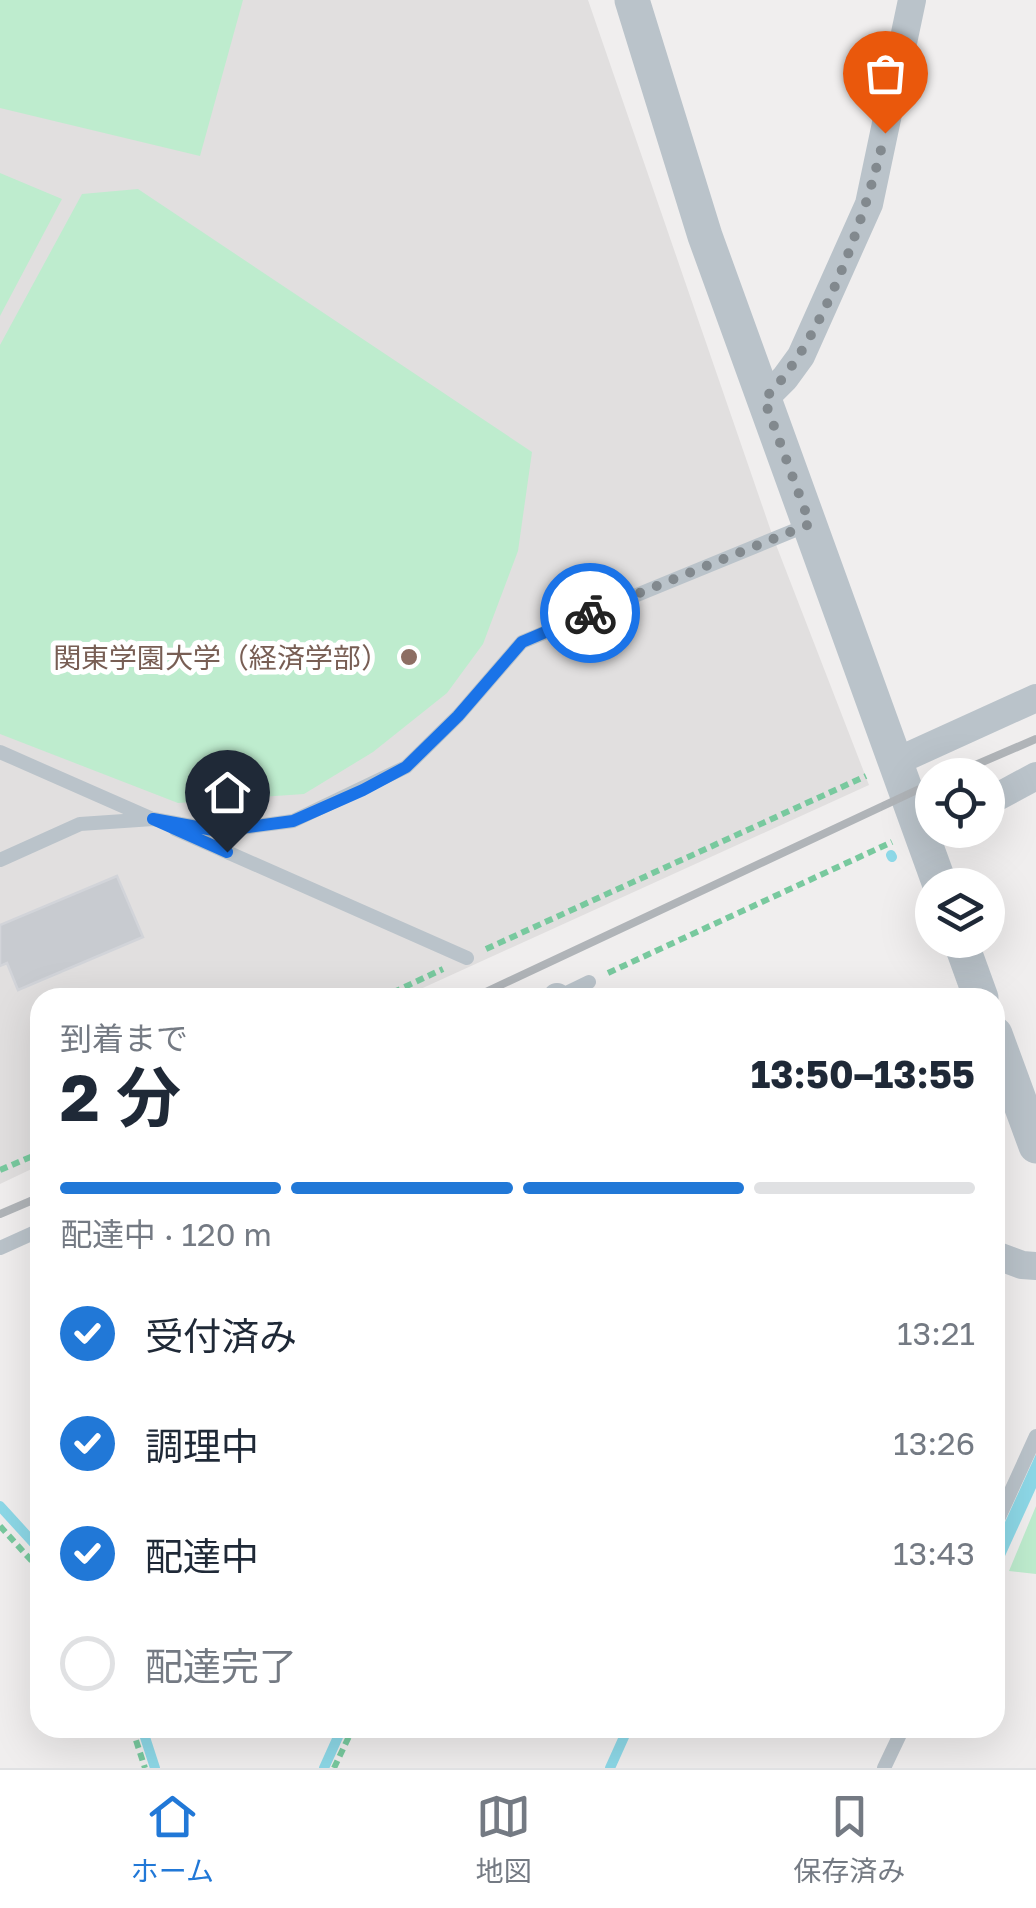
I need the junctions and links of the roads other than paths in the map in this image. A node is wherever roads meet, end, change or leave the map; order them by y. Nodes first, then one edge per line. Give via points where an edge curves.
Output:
1 (632, 0) edge
2 (912, 0) edge
3 (764, 399) junction
4 (810, 524) junction
5 (1036, 698) edge
6 (0, 752) edge
7 (882, 766) junction
8 (1036, 776) edge
9 (1005, 793) edge
10 (153, 819) junction
11 (915, 828) edge
12 (0, 860) edge
13 (467, 958) road end
14 (967, 958) edge
15 (589, 982) road end
16 (576, 988) edge
17 (978, 988) edge
18 (1005, 1061) edge
19 (1036, 1146) edge
20 (30, 1234) edge
21 (0, 1248) edge
22 (1005, 1259) edge
23 (1036, 1266) edge
24 (1036, 1436) edge
25 (1005, 1504) edge
26 (898, 1738) edge
27 (884, 1768) edge

1 - 3 street
2 - 3 street via 869,204 801,356
3 - 4 street
4 - 7 street
4 - 10 lane via 522,642 406,767 328,806 293,821 219,831
5 - 7 street
6 - 10 lane
7 - 11 street
8 - 9 street
10 - 12 lane via 80,824
10 - 13 lane
14 - 17 street
15 - 16 lane
18 - 19 street
20 - 21 lane
22 - 23 street
24 - 25 lane
26 - 27 lane

